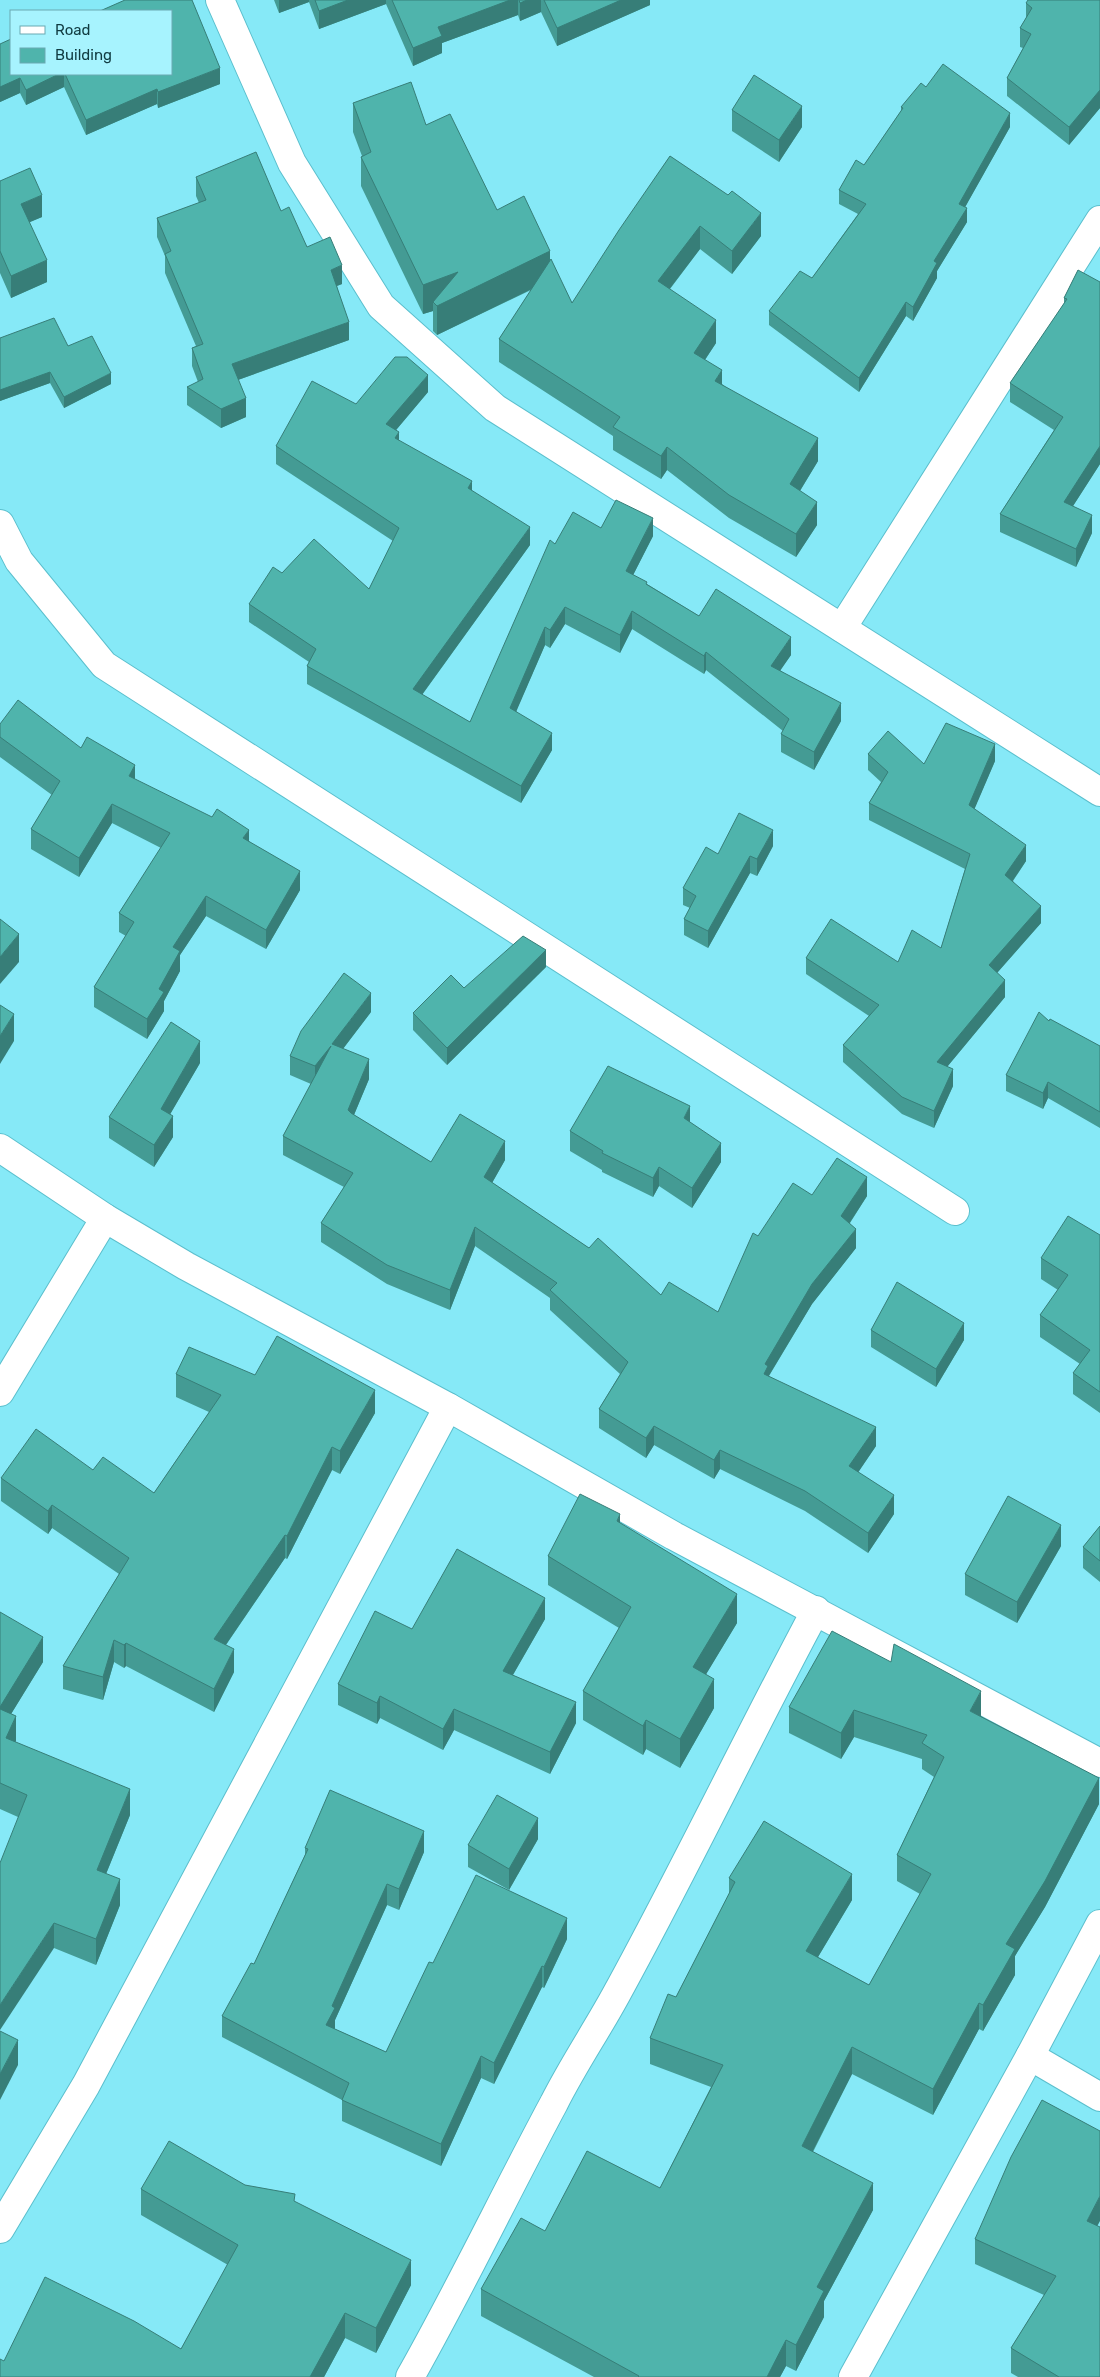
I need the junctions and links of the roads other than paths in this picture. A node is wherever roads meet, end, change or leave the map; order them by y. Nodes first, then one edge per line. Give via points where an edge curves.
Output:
1 (220, 0) edge
2 (1100, 220) edge
3 (0, 524) edge
4 (842, 628) junction
5 (1100, 792) edge
6 (0, 1148) edge
7 (956, 1212) dead end
8 (104, 1218) junction
9 (0, 1392) edge
10 (448, 1407) junction
11 (816, 1610) junction
12 (1100, 1763) edge
13 (1100, 1924) edge
14 (1030, 2056) junction
15 (1100, 2097) edge
16 (0, 2229) edge
17 (410, 2377) edge
18 (853, 2377) edge

1 - 4 street via 292,163 381,306 495,408
2 - 4 street
3 - 7 street via 19,561 104,665
4 - 5 street
6 - 8 street
8 - 9 street
8 - 10 street via 186,1266
10 - 11 street via 674,1536
10 - 16 street via 86,2086
11 - 12 street
11 - 17 street via 648,1935 554,2101
13 - 14 street
14 - 15 street
14 - 18 street

